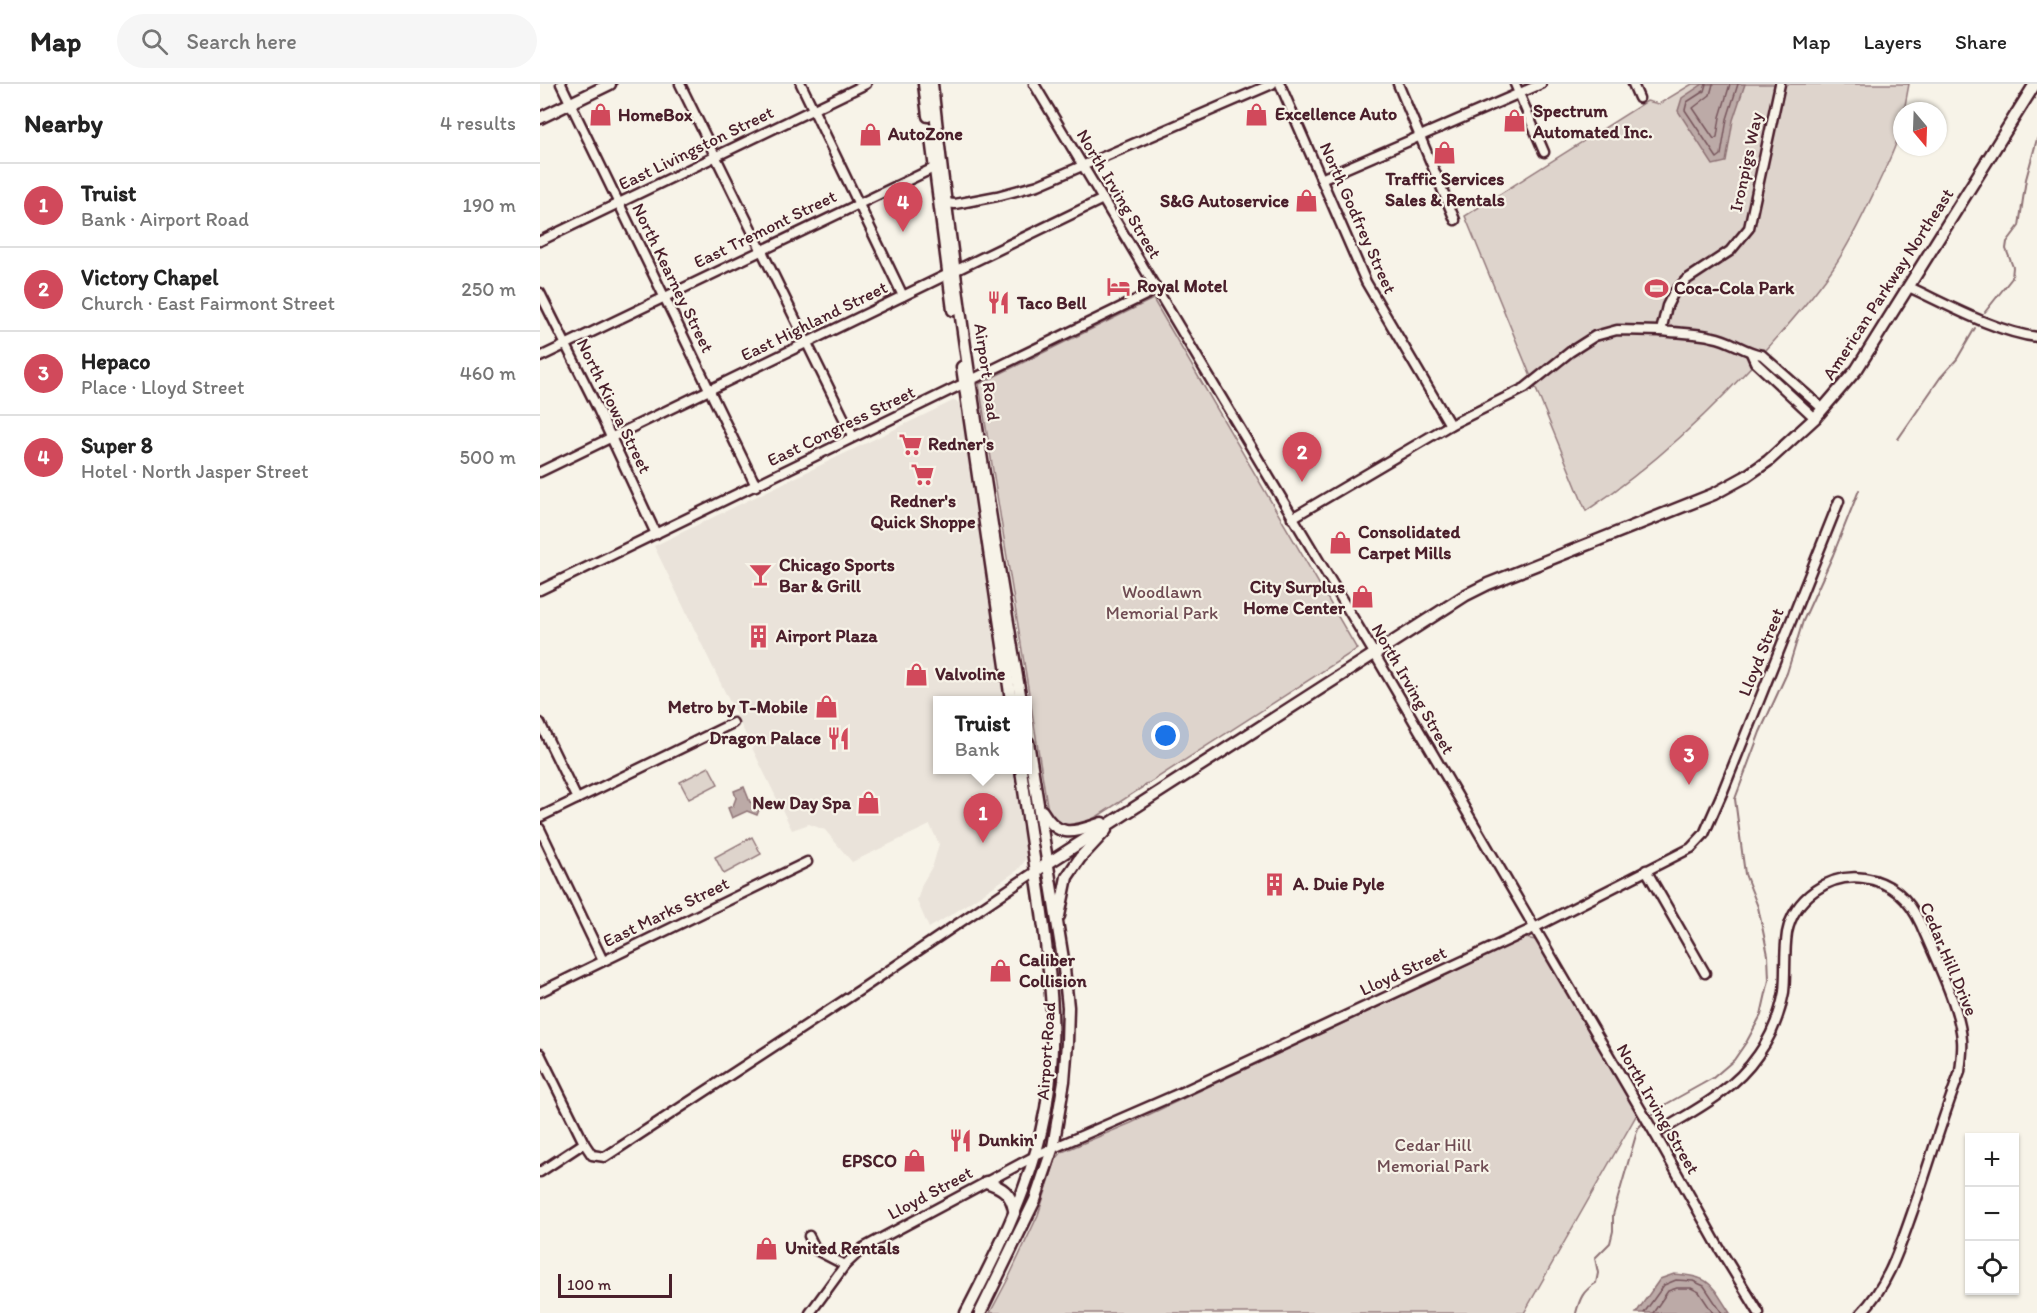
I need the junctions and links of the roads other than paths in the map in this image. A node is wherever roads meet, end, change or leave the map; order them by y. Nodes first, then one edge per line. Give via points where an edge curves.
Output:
1 (561, 84) edge
2 (610, 84) edge
3 (680, 84) edge
4 (801, 84) edge
5 (866, 84) edge
6 (924, 84) edge
7 (932, 84) edge
8 (1034, 84) edge
9 (1272, 84) edge
10 (1280, 84) edge
11 (1398, 84) edge
12 (1515, 84) edge
13 (1541, 84) edge
14 (1633, 84) edge
15 (1780, 84) edge
16 (2035, 84) edge
17 (1519, 94) junction
18 (1639, 98) dead end
19 (570, 103) junction
20 (814, 109) junction
21 (540, 118) edge
22 (1420, 136) junction
23 (1544, 152) dead end
24 (715, 156) junction
25 (1082, 165) junction
26 (937, 166) junction
27 (1322, 179) junction
28 (1102, 199) junction
29 (619, 203) junction
30 (858, 203) junction
31 (945, 203) junction
32 (1455, 220) dead end
33 (540, 241) edge
34 (761, 250) junction
35 (952, 273) junction
36 (1909, 288) junction
37 (1156, 290) junction
38 (540, 293) edge
39 (903, 296) junction
40 (664, 297) junction
41 (1661, 331) junction
42 (2037, 337) edge
43 (806, 344) junction
44 (566, 345) junction
45 (540, 357) edge
46 (967, 382) junction
47 (710, 391) junction
48 (1819, 414) junction
49 (1450, 425) junction
50 (853, 437) junction
51 (611, 438) junction
52 (540, 472) edge
53 (756, 486) junction
54 (1839, 501) dead end
55 (1292, 518) junction
56 (656, 534) junction
57 (540, 590) edge
58 (1374, 653) junction
59 (1010, 696) edge
60 (1020, 696) edge
61 (540, 723) edge
62 (733, 723) dead end
63 (1032, 768) edge
64 (1022, 774) edge
65 (577, 799) junction
66 (1038, 806) junction
67 (540, 817) edge
68 (1117, 819) junction
69 (540, 829) edge
70 (807, 862) dead end
71 (1047, 864) junction
72 (1646, 870) junction
73 (1036, 871) junction
74 (1058, 926) junction
75 (1534, 928) junction
76 (603, 961) junction
77 (1705, 973) dead end
78 (540, 992) edge
79 (540, 1054) edge
80 (1655, 1134) junction
81 (584, 1143) junction
82 (1053, 1147) junction
83 (1035, 1156) junction
84 (540, 1172) edge
85 (986, 1182) junction
86 (1014, 1210) junction
87 (809, 1236) dead end
88 (846, 1265) junction
89 (810, 1313) edge
90 (966, 1313) edge
91 (980, 1313) edge
92 (1759, 1313) edge
93 (1861, 1313) edge

1 - 19 street, North Kearney Street
2 - 19 main road
3 - 24 street
4 - 20 street
5 - 20 street, East Livingston Street
6 - 26 main road, Airport Road
7 - 26 main road, Airport Road
8 - 25 street, North Irving Street
9 - 25 street
10 - 27 street, North Godfrey Street
11 - 22 street
12 - 17 street
13 - 17 street
14 - 18 street
15 - 41 street, Ironpigs Way via 1749,228 1730,251 1672,294
16 - 36 main road, American Parkway Northeast
17 - 22 street
17 - 23 street
19 - 21 main road
19 - 29 street, North Kearney Street
20 - 24 street, East Livingston Street
20 - 30 street
22 - 27 street
22 - 32 street
24 - 29 street, East Livingston Street
24 - 34 street
25 - 28 street, North Irving Street
25 - 31 street via 1020,191
26 - 30 street, East Tremont Street
26 - 31 main road, Airport Road
26 - 35 main road, Airport Road
27 - 49 street, North Godfrey Street via 1365,282
28 - 35 street, East Highland Street
28 - 37 street, North Irving Street
29 - 33 street, East Livingston Street
29 - 40 street, North Kearney Street
30 - 34 street, East Tremont Street
30 - 39 street
31 - 35 main road, Airport Road
34 - 40 street, East Tremont Street
34 - 43 street
35 - 39 street, East Highland Street
35 - 46 main road, Airport Road
36 - 42 street via 1976,318
36 - 48 main road, American Parkway Northeast via 1857,369
37 - 46 street, East Congress Street
37 - 55 street, North Irving Street
38 - 44 street, North Kiowa Street
39 - 43 street, East Highland Street
40 - 44 street, East Tremont Street
40 - 47 street, North Kearney Street
41 - 48 street via 1713,337 1751,353 1755,362
41 - 49 street via 1617,330 1595,336 1525,388
43 - 47 street, East Highland Street
43 - 50 street
44 - 45 street, East Tremont Street
44 - 51 street, North Kiowa Street
46 - 50 street, East Congress Street
46 - 59 main road, Airport Road
46 - 60 main road, Airport Road
47 - 51 street, East Highland Street
47 - 53 street, North Kearney Street
48 - 58 main road, American Parkway Northeast via 1768,461 1714,494 1488,584
49 - 55 street
50 - 53 street, East Congress Street
51 - 52 street, East Highland Street
51 - 56 street, North Kiowa Street
53 - 56 street, East Congress Street
54 - 72 street, Lloyd Street via 1704,834 1691,848
55 - 58 street, North Irving Street
56 - 57 street, East Congress Street
58 - 68 main road, American Parkway Northeast
58 - 75 street, North Irving Street
61 - 65 street
62 - 65 street
63 - 66 main road, Airport Road
64 - 73 main road, Airport Road
65 - 67 street
66 - 68 main road via 1053,827 1066,832
66 - 71 main road, Airport Road
68 - 71 main road
68 - 74 main road via 1080,858 1067,878
69 - 76 street
70 - 76 street, East Marks Street
71 - 73 main road
71 - 74 main road, Airport Road
72 - 75 street, Lloyd Street
72 - 77 street
73 - 81 street via 605,1157 592,1155
73 - 83 main road, Airport Road via 1050,964 1053,1035 1047,1102
74 - 82 main road, Airport Road via 1068,1007 1064,1081
75 - 80 street, North Irving Street
75 - 82 street, Lloyd Street via 1180,1093
76 - 78 street, East Marks Street
79 - 81 street
80 - 92 street, North Irving Street
80 - 93 street, Cedar Hill Drive via 1724,1091 1758,1056 1778,1013 1784,992 1788,931 1804,900 1822,885 1852,877 1885,884 1901,895 1915,911 1958,1016 1962,1060 1902,1241 1885,1282
81 - 84 street
82 - 83 street, Lloyd Street
82 - 91 main road, Airport Road via 1035,1200
83 - 85 street, Lloyd Street
83 - 86 main road, Airport Road
85 - 86 main road via 1009,1194
85 - 88 street, Lloyd Street via 863,1248
86 - 90 main road, Airport Road
87 - 88 street via 816,1250
88 - 89 street, Lloyd Street

